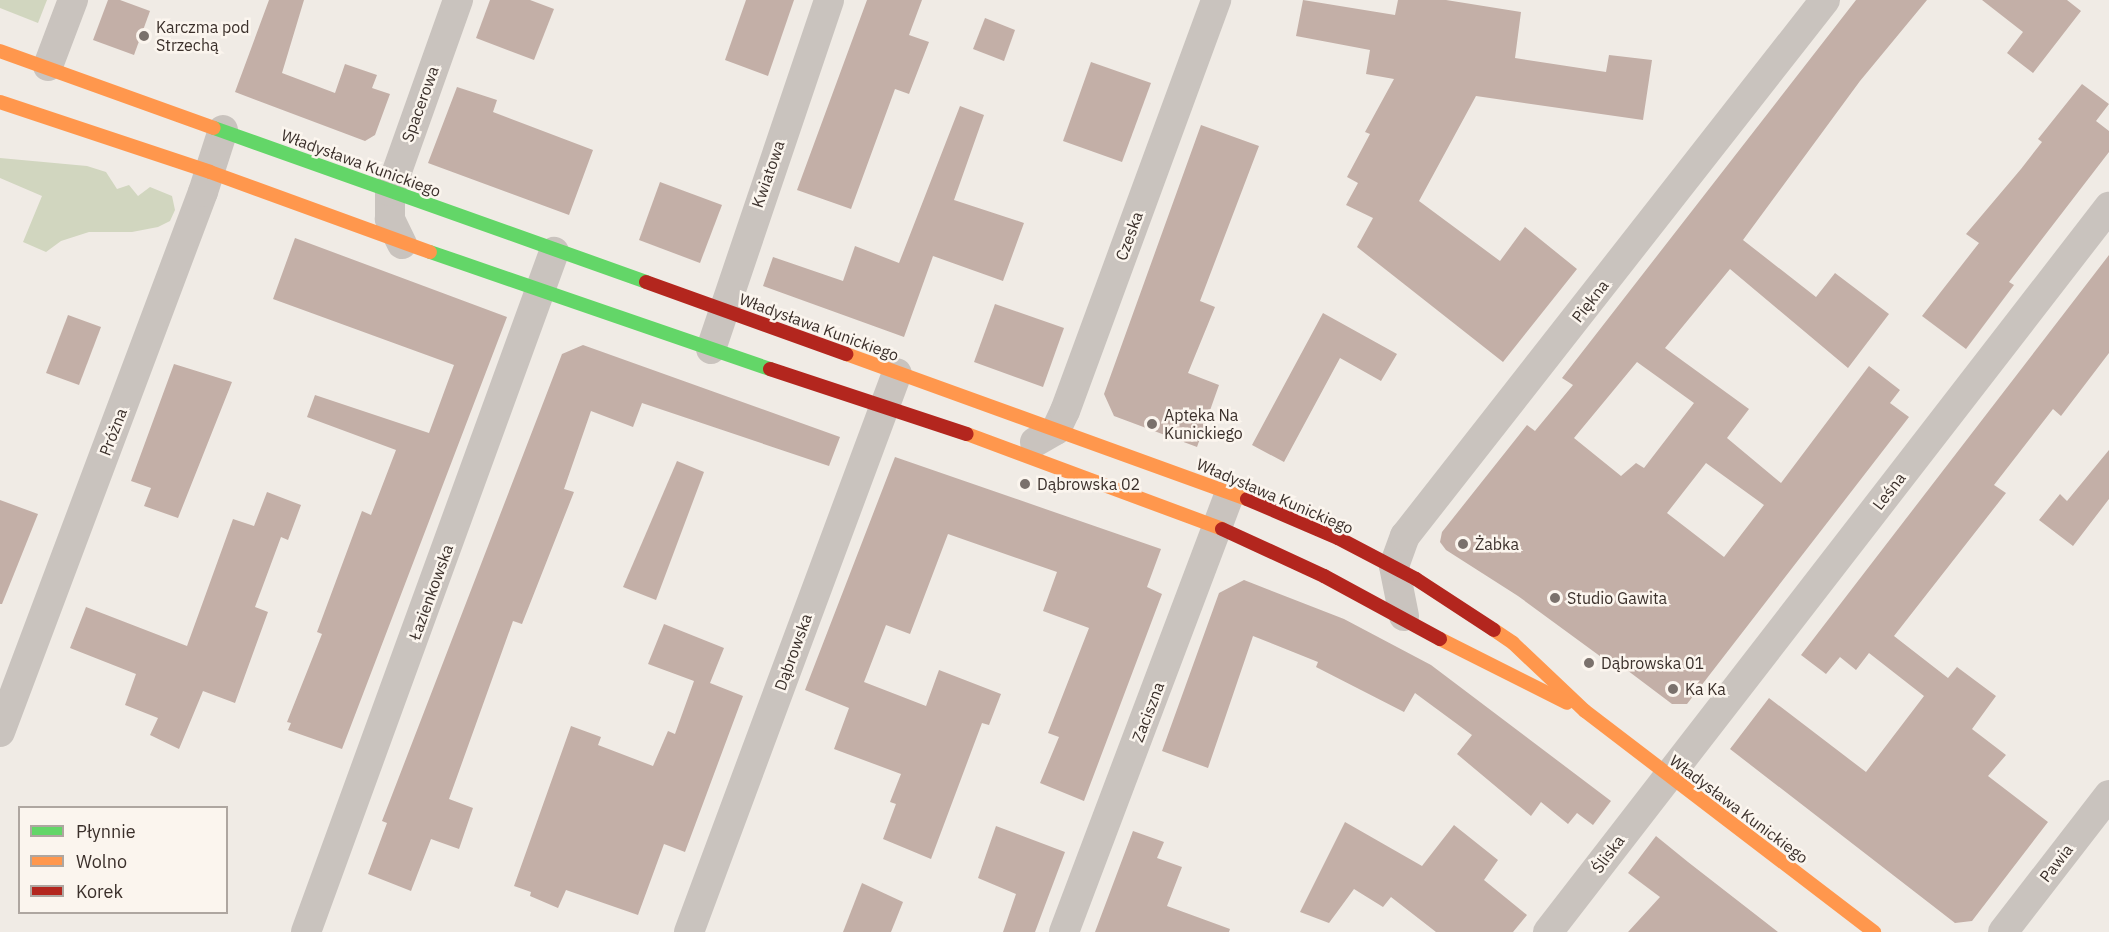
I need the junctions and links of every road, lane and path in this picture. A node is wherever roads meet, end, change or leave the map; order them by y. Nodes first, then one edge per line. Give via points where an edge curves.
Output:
1 (73, 0) edge
2 (458, 0) edge
3 (829, 0) edge
4 (1216, 0) edge
5 (1826, 0) edge
6 (0, 51) edge
7 (48, 66) junction
8 (0, 102) edge
9 (223, 130) junction
10 (210, 172) junction
11 (390, 191) junction
12 (2109, 207) edge
13 (402, 244) junction
14 (554, 252) junction
15 (541, 294) junction
16 (722, 309) junction
17 (711, 349) junction
18 (897, 373) junction
19 (884, 405) junction
20 (1056, 430) junction
21 (1018, 451) junction
22 (1230, 492) junction
23 (1219, 528) junction
24 (1394, 566) junction
25 (1404, 616) junction
26 (1585, 711) junction
27 (0, 732) edge
28 (1668, 775) junction
29 (2109, 795) edge
30 (306, 932) edge
31 (689, 932) edge
32 (1064, 932) edge
33 (1548, 932) edge
34 (1874, 932) edge
35 (2003, 932) edge

1 - 7 street
2 - 11 street, Spacerowa
3 - 16 street, Kwiatowa
4 - 20 street, Czeska
5 - 24 street, Piękna via 1405,536
6 - 7 main road, Władysława Kunickiego
7 - 9 main road, Władysława Kunickiego
8 - 10 main road, Władysława Kunickiego
9 - 10 street, Próżna
9 - 11 main road, Władysława Kunickiego
10 - 13 main road, Władysława Kunickiego
10 - 27 street, Próżna
11 - 13 street, Spacerowa via 390,219
11 - 14 main road, Władysława Kunickiego
12 - 28 street, Leśna
13 - 15 main road, Władysława Kunickiego
14 - 15 street, Łazienkowska
14 - 16 main road, Władysława Kunickiego
15 - 17 main road, Władysława Kunickiego
15 - 30 street, Łazienkowska
16 - 17 street, Kwiatowa
16 - 18 main road, Władysława Kunickiego
17 - 19 main road, Władysława Kunickiego
18 - 19 street, Dąbrowska
18 - 20 main road, Władysława Kunickiego
19 - 21 main road, Władysława Kunickiego
19 - 31 street, Dąbrowska
20 - 21 street
20 - 22 main road, Władysława Kunickiego
21 - 23 main road, Władysława Kunickiego
22 - 23 street, Zaciszna
22 - 24 main road, Władysława Kunickiego
23 - 25 main road, Władysława Kunickiego
23 - 32 street, Zaciszna
24 - 25 street
24 - 26 main road, Władysława Kunickiego via 1514,643
25 - 26 main road, Władysława Kunickiego via 1523,684
26 - 28 main road, Władysława Kunickiego
28 - 33 street, Śliska
28 - 34 main road, Władysława Kunickiego
29 - 35 street, Pawia

